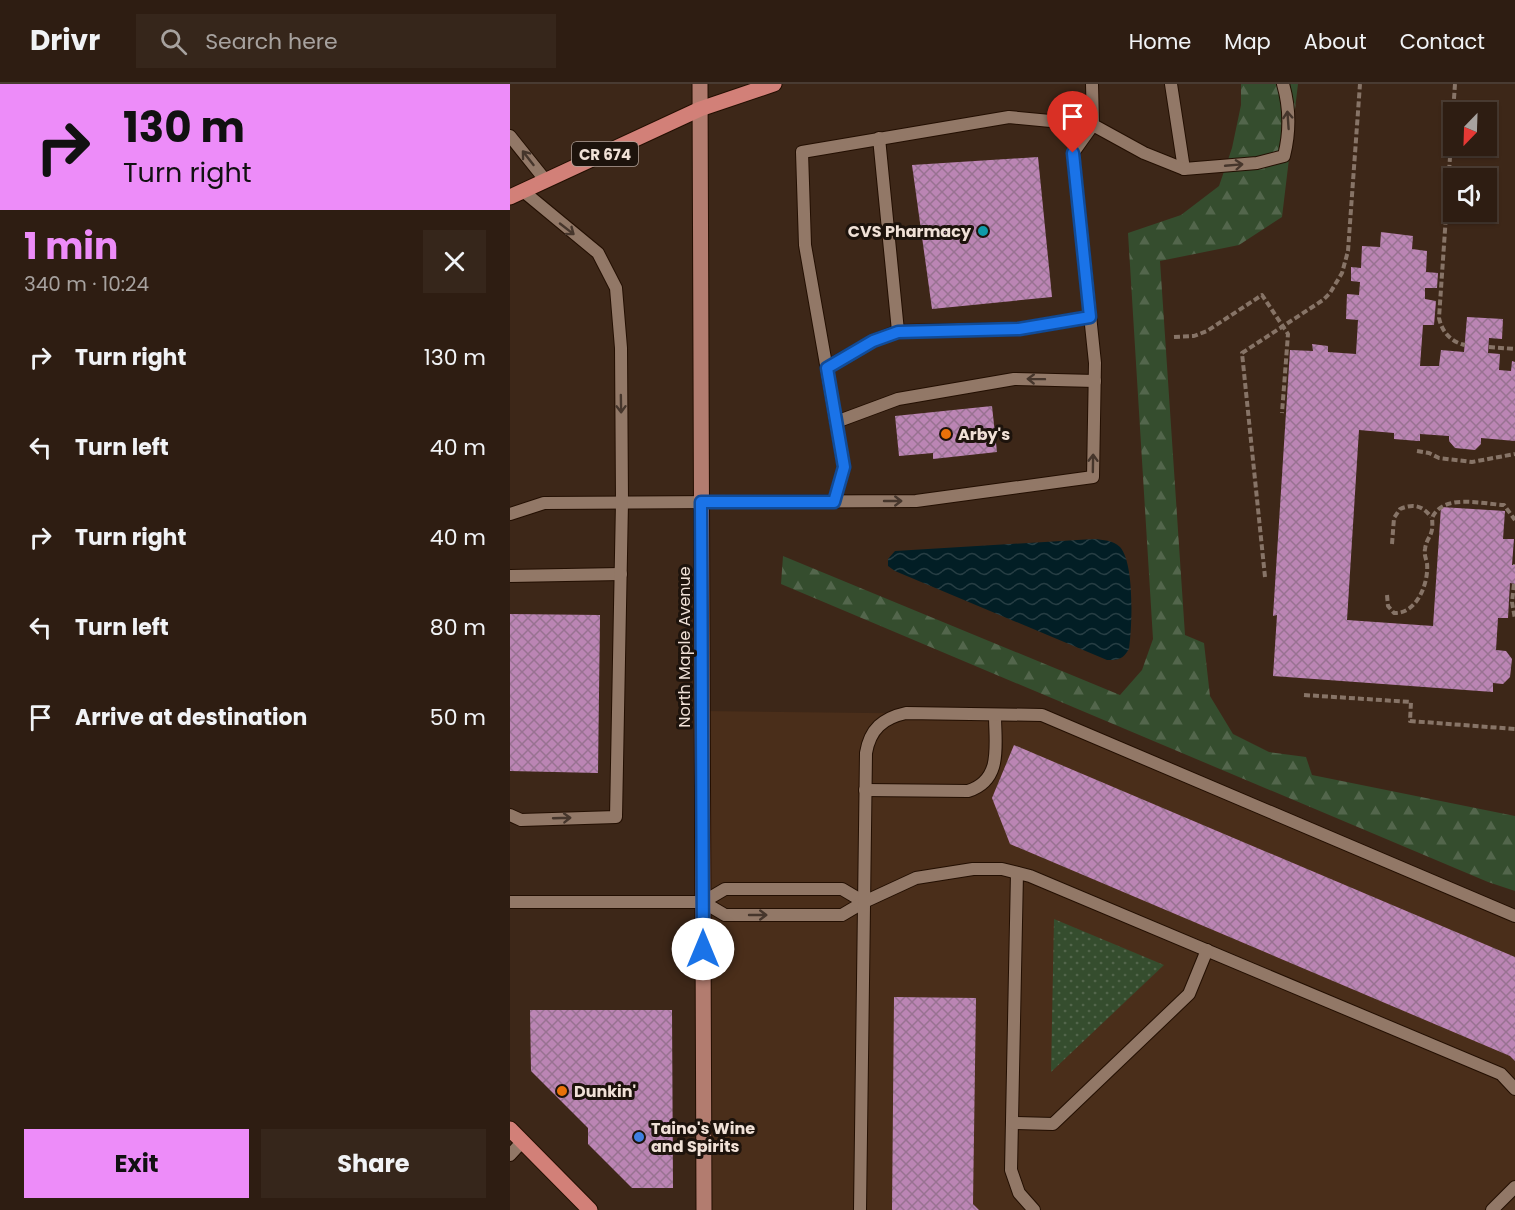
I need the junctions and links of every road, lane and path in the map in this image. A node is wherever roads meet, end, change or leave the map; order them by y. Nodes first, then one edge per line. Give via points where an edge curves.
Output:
1 (700, 84) edge
2 (774, 84) edge
3 (1092, 84) edge
4 (1171, 84) edge
5 (1283, 84) edge
6 (1360, 84) edge
7 (1455, 84) edge
8 (700, 109) junction
9 (1093, 125) junction
10 (510, 136) edge
11 (879, 138) junction
12 (1184, 169) junction
13 (546, 181) junction
14 (516, 194) edge
15 (1090, 317) junction
16 (1283, 326) junction
17 (898, 332) junction
18 (1174, 337) dead end
19 (1465, 345) dead end
20 (1489, 347) dead end
21 (1515, 349) edge
22 (827, 368) junction
23 (1095, 381) junction
24 (1282, 414) dead end
25 (836, 422) junction
26 (1417, 451) dead end
27 (1515, 454) edge
28 (622, 502) junction
29 (701, 502) junction
30 (834, 502) junction
31 (510, 513) edge
32 (1432, 518) junction
33 (1515, 520) edge
34 (1392, 544) dead end
35 (621, 574) junction
36 (510, 576) edge
37 (1265, 577) dead end
38 (1514, 584) edge
39 (1387, 595) dead end
40 (1515, 619) edge
41 (1304, 695) dead end
42 (995, 715) junction
43 (1515, 729) edge
44 (865, 790) junction
45 (510, 815) edge
46 (1017, 873) junction
47 (510, 902) edge
48 (703, 902) junction
49 (864, 902) junction
50 (1515, 916) edge
51 (1208, 950) junction
52 (1515, 1089) edge
53 (1012, 1123) junction
54 (510, 1129) edge
55 (522, 1142) junction
56 (510, 1155) edge
57 (1515, 1187) edge
58 (590, 1210) edge
59 (704, 1210) edge
60 (860, 1210) edge
61 (1034, 1210) edge
62 (1492, 1210) edge

1 - 8 main road, North Maple Avenue
2 - 8 main road
3 - 9 lane
4 - 12 lane
12 -> 5 lane via 1257,163 1284,156 1289,135
6 - 16 path via 1346,266 1330,293
7 - 19 path via 1439,318 1445,333
8 - 13 main road, CR 674
8 - 29 main road, North Maple Avenue
9 - 11 lane via 1009,117
9 - 12 lane via 1144,153
9 - 15 lane via 1073,153
13 -> 10 lane
11 - 17 lane
11 - 22 lane via 802,152 805,245
13 - 14 main road, CR 674
14 -> 28 lane via 598,253 616,288 621,348
15 - 17 lane via 1019,329
15 - 23 lane
16 - 18 path via 1262,295 1207,331
16 - 24 path via 1288,334
16 - 37 path via 1242,353
17 - 22 lane via 873,341
20 - 21 path
22 - 25 lane
23 -> 25 lane via 1014,379 898,399
30 -> 23 lane via 916,501 1093,477
25 - 30 lane via 844,467
26 - 27 path via 1472,462
28 - 29 lane
28 - 31 lane via 544,503
28 - 35 lane
29 - 30 lane
29 - 48 main road, North Maple Avenue
32 - 33 path via 1438,509 1457,502 1504,505
32 - 34 path via 1417,505 1400,508 1394,518
32 - 39 path via 1433,529 1425,548 1427,575 1417,600 1403,613 1394,613 1388,606
35 - 36 lane
45 -> 35 lane via 521,820 616,817
38 - 40 path
41 - 43 path via 1411,702 1410,721
42 - 44 lane via 906,713 883,721 868,741
42 - 44 lane via 994,766 978,788
42 - 50 lane via 1042,715
44 - 49 lane
46 - 49 lane via 973,869 916,878
46 - 51 lane
46 - 53 lane
47 - 48 lane
48 -> 49 lane via 725,915 842,915
48 - 49 lane via 725,889 842,889
48 - 59 main road, North Maple Avenue
49 - 60 lane
51 - 52 lane via 1501,1074
51 - 53 lane via 1189,994 1053,1124
53 - 61 lane via 1013,1179 1021,1197
54 - 55 main road
55 - 56 lane
55 - 58 main road
57 - 62 lane

